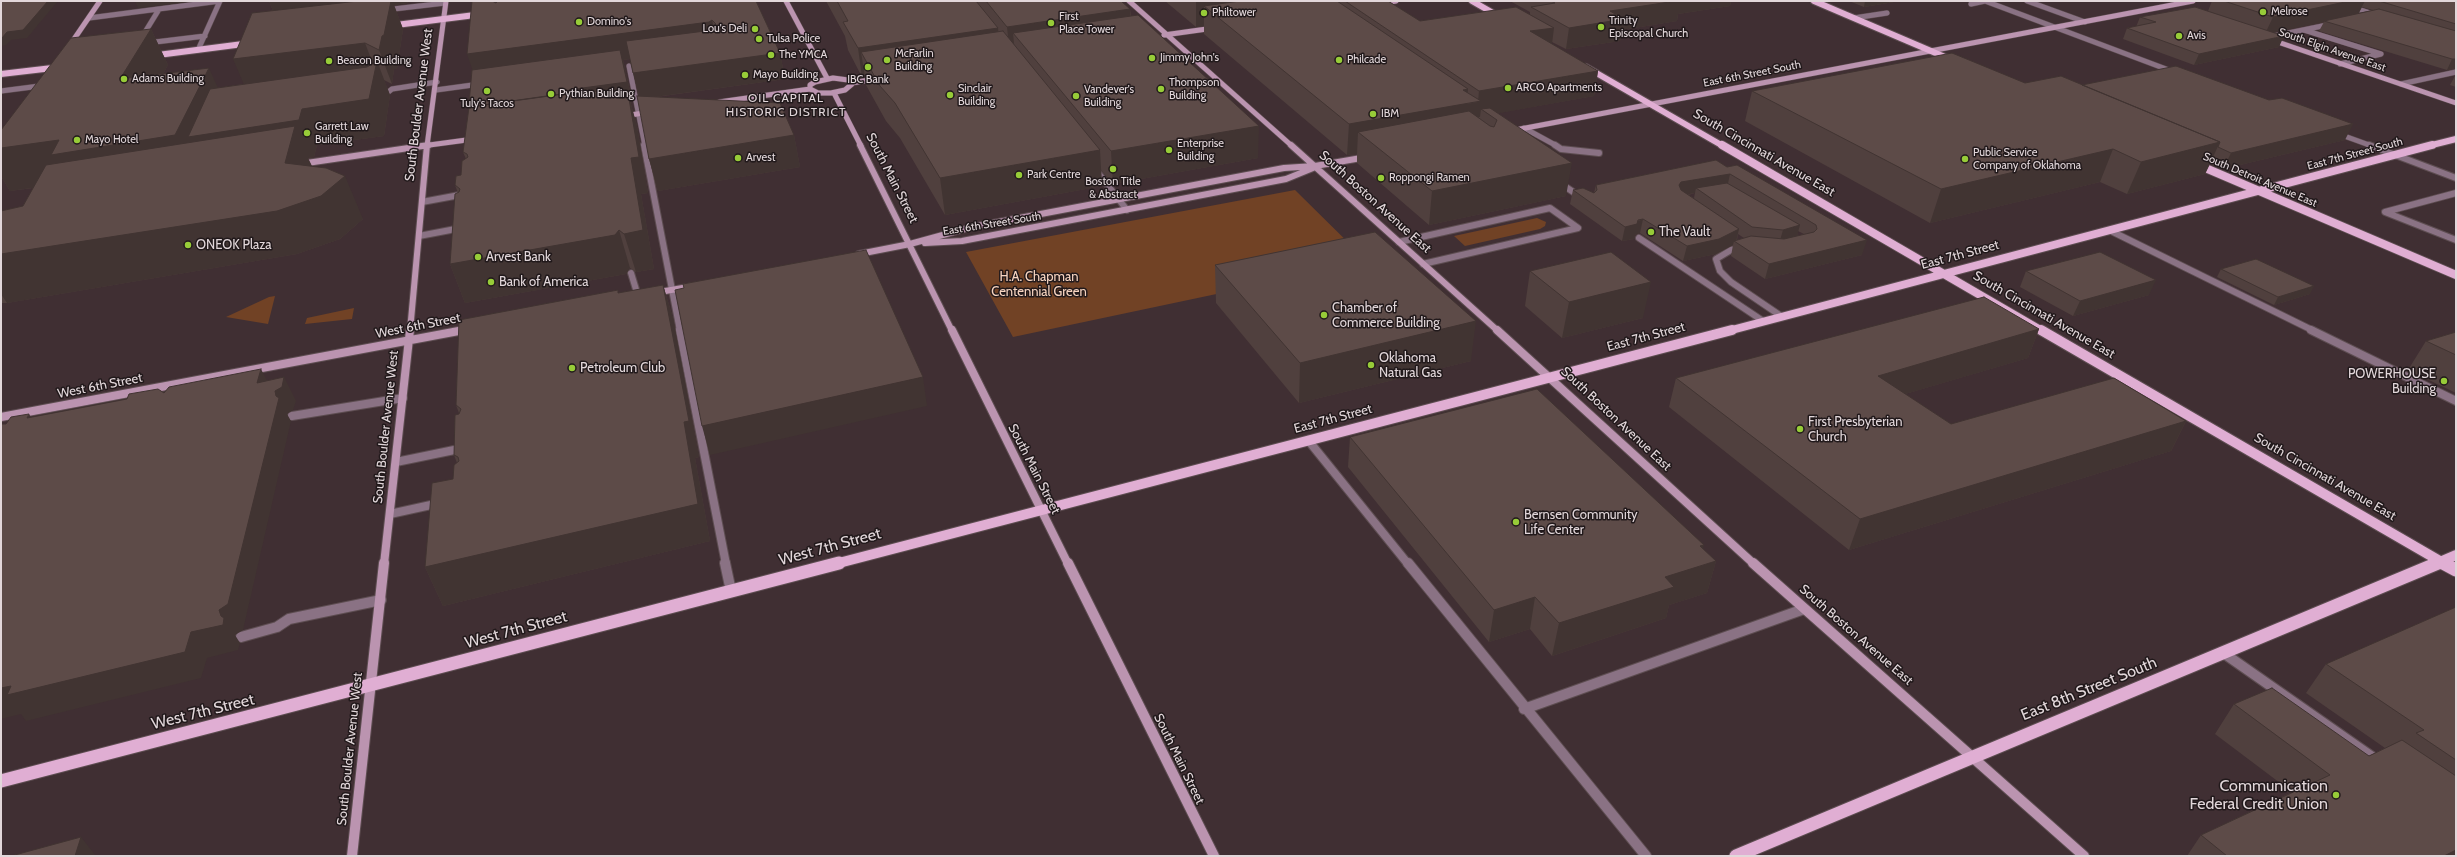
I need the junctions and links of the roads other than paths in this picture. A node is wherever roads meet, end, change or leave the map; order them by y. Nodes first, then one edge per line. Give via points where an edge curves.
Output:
1 (100, 1) edge
2 (220, 1) edge
3 (786, 1) edge
4 (1129, 1) edge
5 (1396, 1) edge
6 (1472, 1) edge
7 (1814, 1) edge
8 (1985, 1) edge
9 (2027, 1) edge
10 (2155, 1) edge
11 (2193, 1) edge
12 (446, 2) edge
13 (1971, 4) dead end
14 (1372, 5) edge
15 (2342, 5) dead end
16 (2169, 6) junction
17 (158, 10) junction
18 (381, 10) edge
19 (2182, 10) edge
20 (1887, 13) dead end
21 (487, 14) edge
22 (2375, 15) junction
23 (2382, 17) edge
24 (89, 18) junction
25 (1854, 18) junction
26 (2359, 18) edge
27 (443, 19) junction
28 (1506, 21) edge
29 (2085, 22) junction
30 (2336, 23) edge
31 (384, 27) edge
32 (1221, 27) edge
33 (2055, 27) junction
34 (2304, 30) junction
35 (1166, 35) junction
36 (205, 36) junction
37 (1160, 36) edge
38 (2265, 38) joint
39 (257, 45) edge
40 (198, 50) junction
41 (66, 51) edge
42 (1930, 51) junction
43 (144, 56) edge
44 (59, 59) edge
45 (1578, 62) edge
46 (630, 64) edge
47 (1961, 64) edge
48 (2340, 64) junction
49 (68, 66) edge
50 (51, 71) junction
51 (2456, 72) edge
52 (1, 74) edge
53 (2180, 74) edge
54 (827, 78) junction
55 (878, 78) edge
56 (45, 79) edge
57 (437, 82) junction
58 (487, 83) edge
59 (852, 83) junction
60 (2401, 84) junction
61 (386, 85) dead end
62 (40, 86) junction
63 (392, 89) junction
64 (810, 89) junction
65 (436, 90) junction
66 (1, 91) edge
67 (36, 92) edge
68 (834, 93) junction
69 (372, 100) edge
70 (2456, 102) edge
71 (715, 103) edge
72 (1650, 104) junction
73 (655, 112) edge
74 (640, 114) junction
75 (616, 117) edge
76 (1524, 128) junction
77 (2332, 131) edge
78 (1504, 132) edge
79 (484, 137) edge
80 (2456, 138) edge
81 (427, 146) junction
82 (1599, 153) dead end
83 (1373, 155) edge
84 (2395, 155) junction
85 (2186, 160) edge
86 (1091, 164) edge
87 (295, 165) edge
88 (1315, 166) junction
89 (1552, 177) edge
90 (2456, 178) edge
91 (2260, 192) junction
92 (471, 193) edge
93 (2456, 193) edge
94 (1119, 199) junction
95 (422, 202) junction
96 (1590, 203) edge
97 (1127, 210) junction
98 (468, 226) edge
99 (2111, 231) junction
100 (419, 236) junction
101 (1639, 238) edge
102 (2456, 240) edge
103 (1399, 242) junction
104 (910, 244) junction
105 (1744, 244) edge
106 (853, 255) edge
107 (1424, 264) junction
108 (631, 273) dead end
109 (1946, 274) junction
110 (2456, 275) edge
111 (704, 284) edge
112 (673, 290) junction
113 (634, 297) joint
114 (1781, 316) junction
115 (1763, 321) junction
116 (479, 326) edge
117 (409, 340) junction
118 (1549, 377) junction
119 (182, 383) junction
120 (180, 393) edge
121 (403, 398) junction
122 (2456, 401) edge
123 (32, 411) junction
124 (292, 416) dead end
125 (1, 417) edge
126 (27, 423) edge
127 (1308, 440) junction
128 (470, 446) edge
129 (396, 462) junction
130 (451, 501) edge
131 (1040, 510) junction
132 (390, 514) junction
133 (2456, 555) edge
134 (2441, 562) junction
135 (2456, 570) edge
136 (731, 591) junction
137 (381, 600) junction
138 (1804, 609) junction
139 (241, 637) dead end
140 (2222, 652) junction
141 (371, 686) junction
142 (1524, 709) junction
143 (1971, 756) junction
144 (2385, 765) edge
145 (1, 781) edge
146 (352, 856) edge
147 (1214, 856) edge
148 (1646, 856) edge
149 (1736, 856) edge
150 (2084, 856) edge

1 - 24 street
2 - 17 lane
2 - 36 lane
3 - 54 street
4 - 35 street, South Boston Avenue East
5 - 14 street
6 - 28 main road
7 - 25 main road
8 - 13 lane
8 - 33 lane
9 - 29 lane
10 - 16 street
11 - 16 street, East 6th Street South
12 - 18 lane
12 - 27 street, South Boulder Avenue West
15 - 22 lane
16 - 19 street
16 - 29 street, East 6th Street South
17 - 24 lane
17 - 36 lane via 138,44
20 - 25 lane
21 - 27 main road
22 - 23 lane
22 - 26 lane
24 - 41 street
25 - 42 main road
27 - 31 main road
27 - 57 street, South Boulder Avenue West
29 - 33 street, East 6th Street South
30 - 34 lane
32 - 35 street
33 - 42 street, East 6th Street South
33 - 53 lane
34 - 38 lane
34 - 48 lane via 2381,54
35 - 37 street
35 - 88 street, South Boston Avenue East
36 - 40 lane
38 - 48 street, South Elgin Avenue East
39 - 40 main road
40 - 43 main road
42 - 47 main road
42 - 72 street, East 6th Street South
44 - 50 street
45 - 72 main road, South Cincinnati Avenue East
46 - 74 lane
48 - 60 street, South Elgin Avenue East
49 - 50 main road
50 - 52 main road
51 - 60 lane
54 - 59 street via 842,78
54 - 64 street via 812,83
55 - 59 street
56 - 62 street
57 - 63 lane
57 - 65 street, South Boulder Avenue West
58 - 65 lane
59 - 68 street via 848,89
60 - 70 street, South Elgin Avenue East
61 - 63 lane
62 - 66 lane
62 - 67 street
63 - 69 lane via 380,98
64 - 68 street via 818,93
64 - 71 street
65 - 81 street, South Boulder Avenue West
68 - 104 street, South Main Street
72 - 76 street, East 6th Street South
72 - 109 main road, South Cincinnati Avenue East
73 - 74 street
74 - 75 street
74 - 112 lane
76 - 78 street, East 6th Street South
76 - 82 lane via 1561,149
77 - 84 lane
79 - 81 street
80 - 84 main road, East 7th Street South
81 - 87 street
81 - 95 street, South Boulder Avenue West
83 - 88 street, East 6th Street South
84 - 90 lane
84 - 91 main road, East 7th Street South
85 - 91 main road, South Detroit Avenue East
86 - 94 lane
88 - 94 street, East 6th Street South via 1284,168
88 - 97 street, East 6th Street South via 1294,177
88 - 103 street, South Boston Avenue East
89 - 96 lane
91 - 99 main road, East 7th Street
91 - 110 main road, South Detroit Avenue East
92 - 95 lane
93 - 102 lane via 2385,212
94 - 97 lane
94 - 104 street, East 6th Street South via 956,230
95 - 100 street, South Boulder Avenue West
97 - 104 street, East 6th Street South via 962,241
98 - 100 lane
99 - 109 main road, East 7th Street
99 - 122 lane
100 - 117 street, South Boulder Avenue West
101 - 115 lane
103 - 107 street, South Boston Avenue East
103 - 107 lane via 1550,208 1578,228
104 - 106 street
104 - 131 street, South Main Street
105 - 114 lane via 1716,259 1720,271 1731,282
107 - 118 street, South Boston Avenue East
108 - 113 lane
109 - 114 main road, East 7th Street
109 - 134 main road, South Cincinnati Avenue East
111 - 112 street
112 - 113 street
112 - 136 lane
114 - 115 main road, East 7th Street
115 - 118 main road, East 7th Street
116 - 117 street, West 6th Street
117 - 119 street, West 6th Street
117 - 121 street, South Boulder Avenue West
118 - 127 main road, East 7th Street
118 - 138 street, South Boston Avenue East
119 - 120 lane
119 - 123 street, West 6th Street
121 - 124 lane
121 - 129 street, South Boulder Avenue West
123 - 125 street, West 6th Street
123 - 126 lane
127 - 131 main road, East 7th Street
127 - 142 lane
128 - 129 lane
129 - 132 street, South Boulder Avenue West
130 - 132 lane
131 - 136 main road, West 7th Street
131 - 147 street, South Main Street
132 - 137 street, South Boulder Avenue West
133 - 134 main road, East 8th Street South
134 - 135 main road, South Cincinnati Avenue East
134 - 140 main road, East 8th Street South
136 - 141 main road, West 7th Street
137 - 139 lane via 290,619 277,627
137 - 141 street, South Boulder Avenue West
138 - 142 lane
138 - 143 street, South Boston Avenue East
140 - 143 main road, East 8th Street South
140 - 144 lane
141 - 145 main road, West 7th Street
141 - 146 street, South Boulder Avenue West
142 - 148 lane
143 - 149 main road, East 8th Street South
143 - 150 street, South Boston Avenue East

